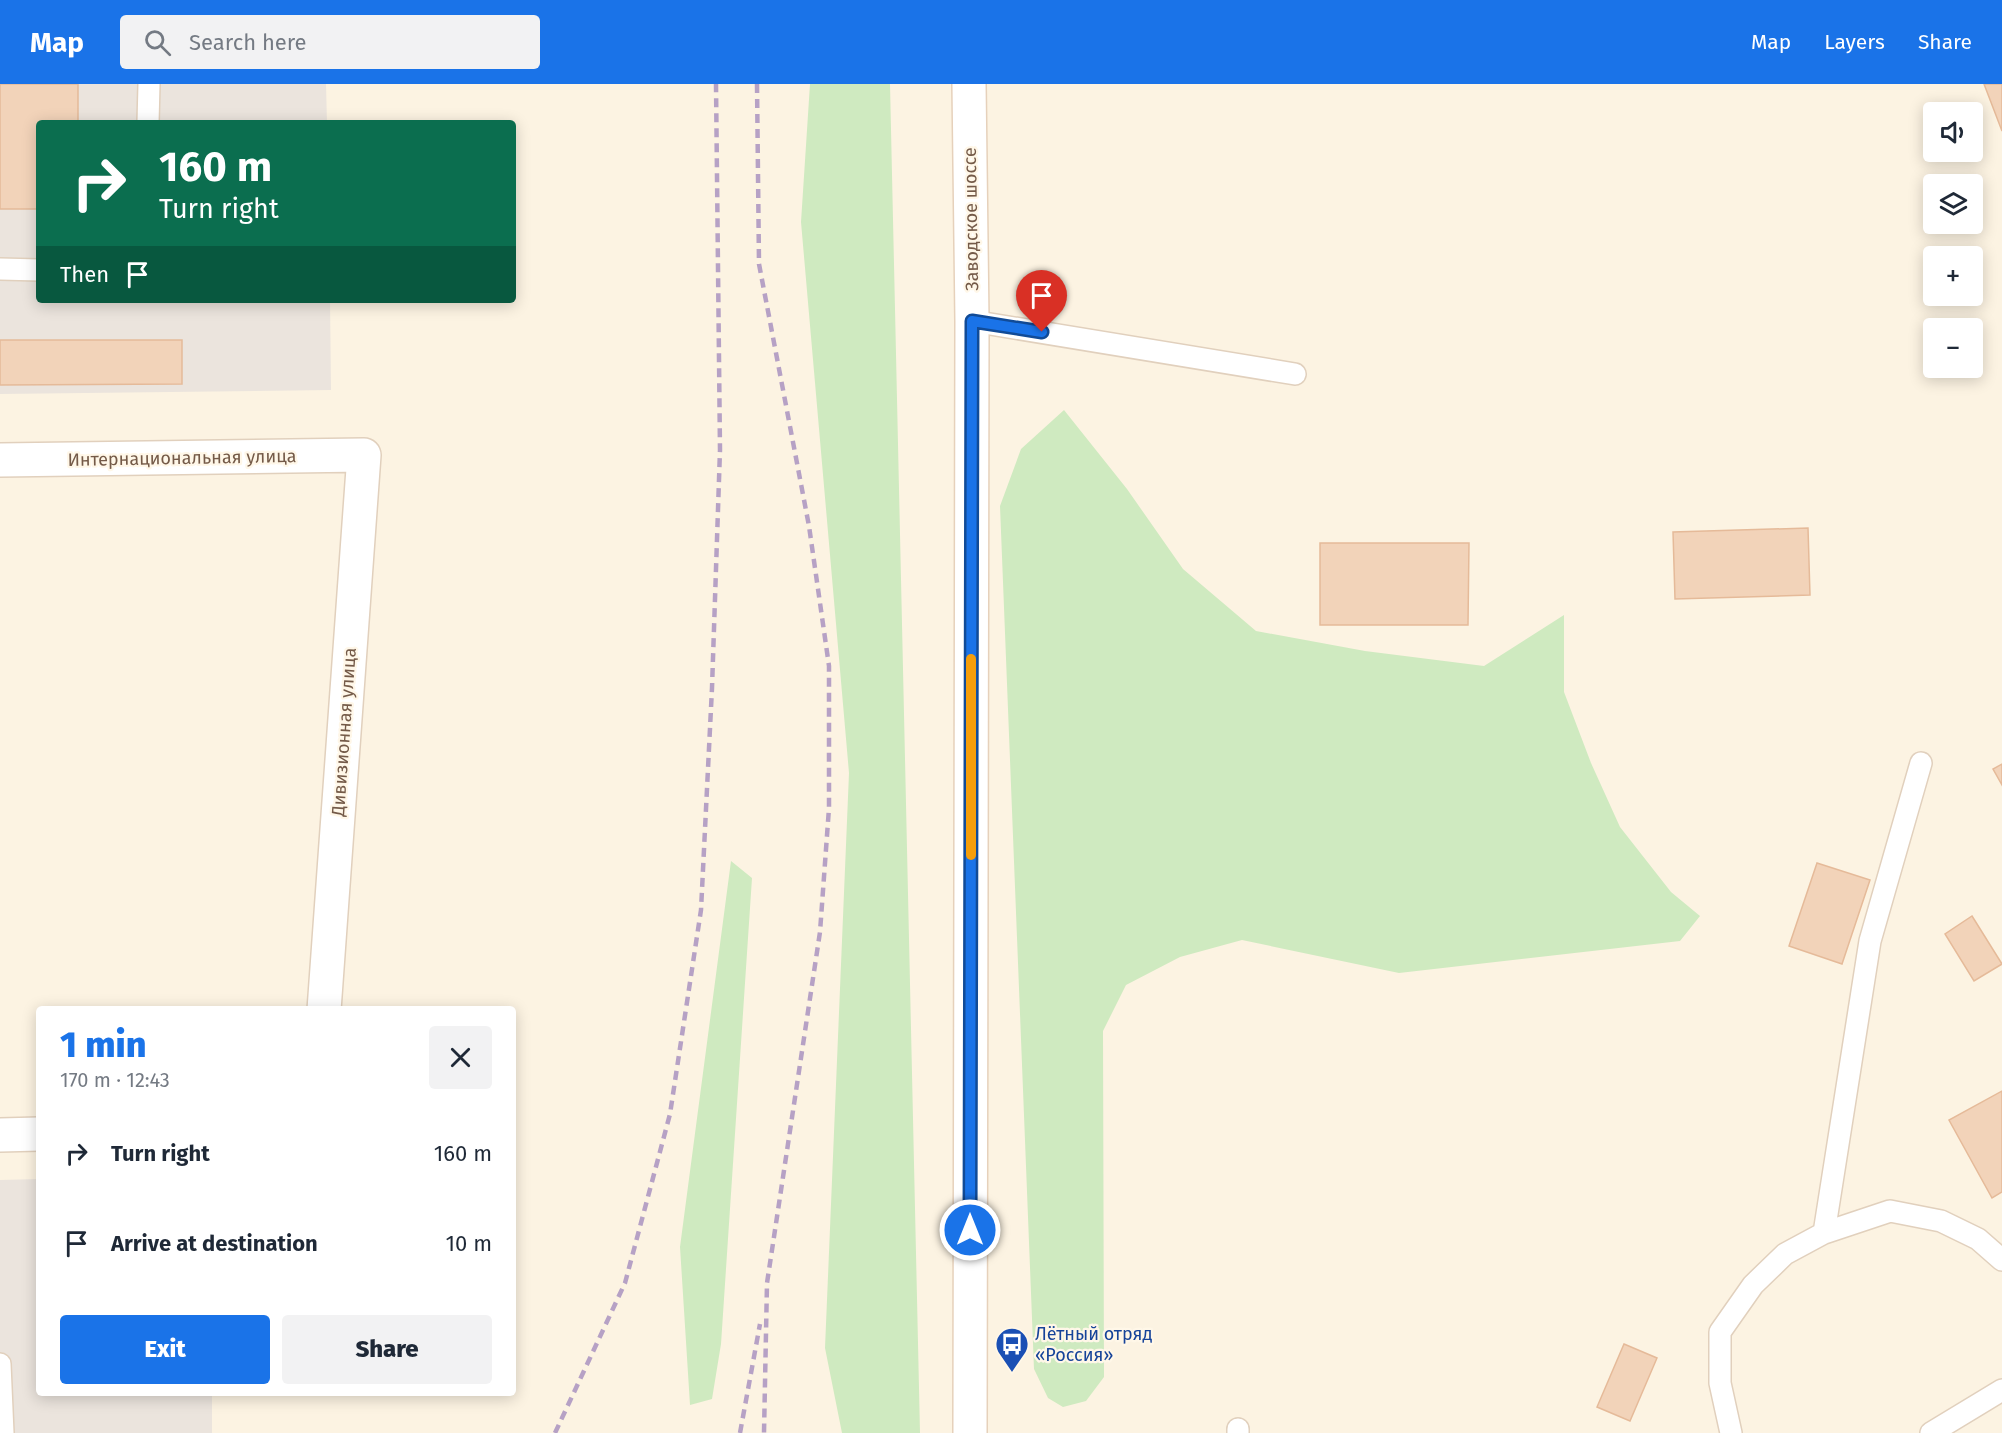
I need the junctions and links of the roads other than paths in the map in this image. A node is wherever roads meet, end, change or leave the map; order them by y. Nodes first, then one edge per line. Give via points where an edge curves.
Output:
1 (149, 84) edge
2 (969, 84) edge
3 (148, 120) edge
4 (0, 269) edge
5 (36, 270) edge
6 (972, 321) junction
7 (1295, 374) dead end
8 (364, 455) joint
9 (0, 460) edge
10 (1921, 763) dead end
11 (324, 1006) edge
12 (36, 1134) edge
13 (0, 1135) edge
14 (1824, 1233) junction
15 (2002, 1260) edge
16 (0, 1364) edge
17 (2002, 1390) edge
18 (3, 1433) edge
19 (970, 1433) edge
20 (1731, 1433) edge
21 (1931, 1433) edge

1 - 3 lane
2 - 6 street, Заводское шоссе
4 - 5 lane
6 - 7 lane
6 - 19 street, Заводское шоссе
8 - 9 street, Интернациональная улица
8 - 11 street, Дивизионная улица
10 - 14 lane via 1870,941
12 - 13 street
14 - 15 lane via 1890,1211 1941,1221 1978,1239
14 - 20 lane via 1785,1254 1754,1285 1720,1332 1720,1383
16 - 18 lane
17 - 21 lane

